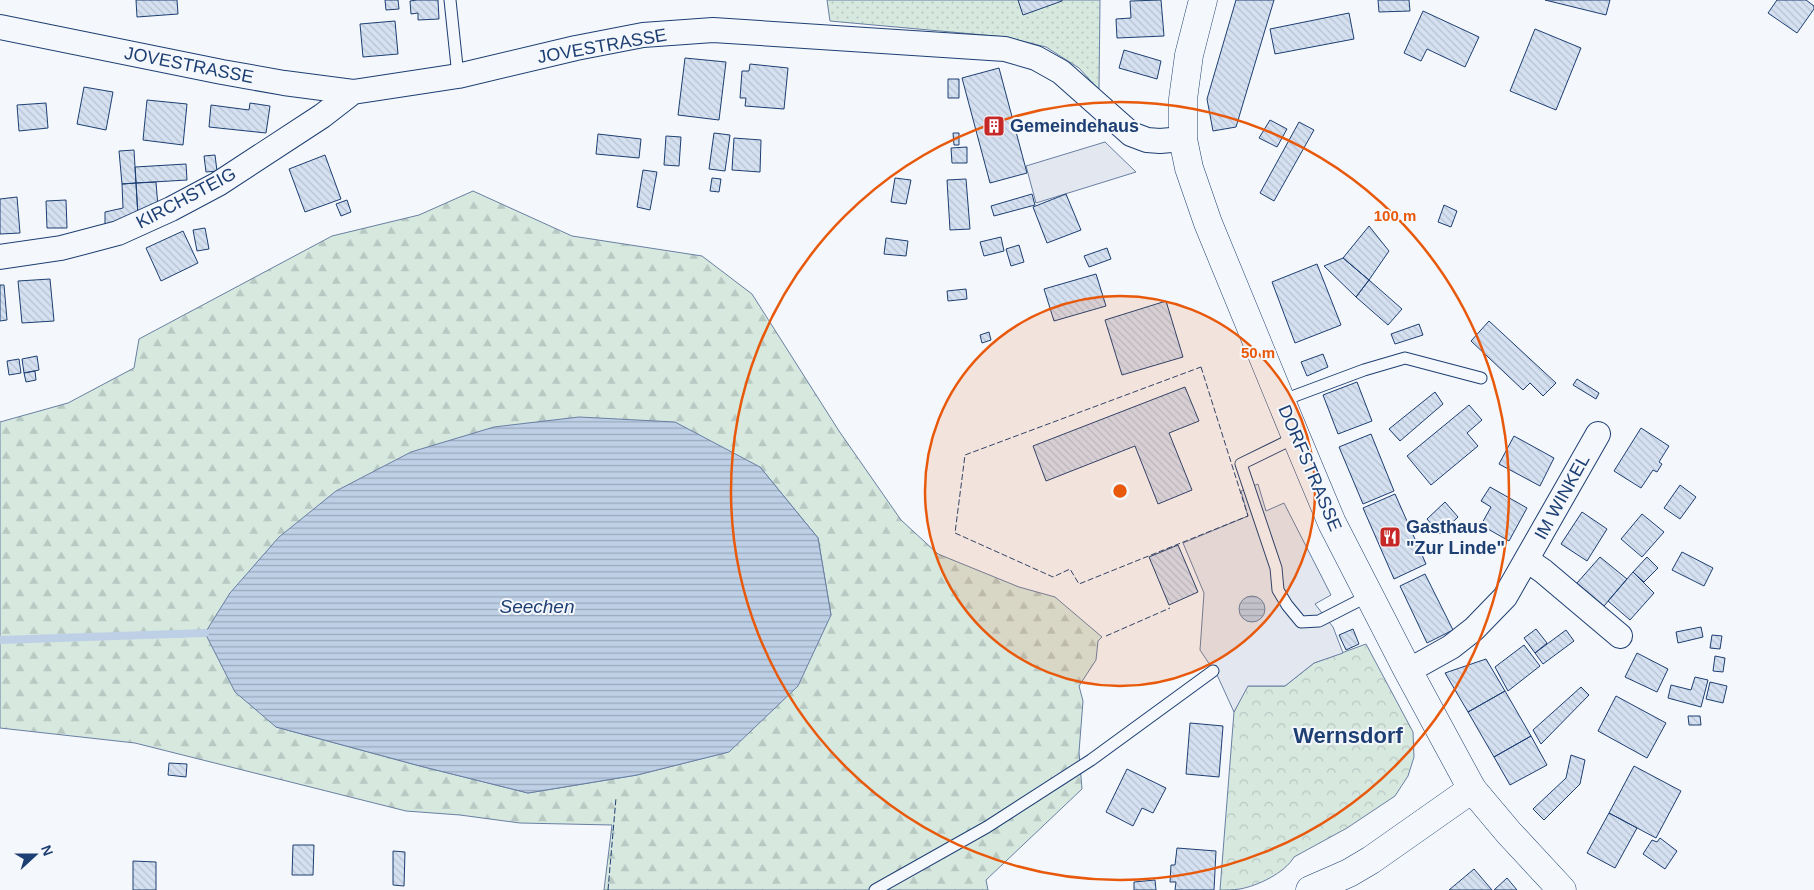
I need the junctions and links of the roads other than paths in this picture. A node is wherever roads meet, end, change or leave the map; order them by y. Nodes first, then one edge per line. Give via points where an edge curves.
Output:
1 (450, 0) edge
2 (1203, 0) edge
3 (0, 27) edge
4 (458, 76) junction
5 (353, 92) junction
6 (1183, 139) junction
7 (0, 257) edge
8 (1481, 378) dead end
9 (1280, 401) junction
10 (1598, 434) dead end
11 (1296, 438) junction
12 (1527, 560) junction
13 (1359, 601) junction
14 (1620, 636) dead end
15 (1213, 670) dead end
16 (1408, 671) junction
17 (1472, 789) junction
18 (875, 890) edge
19 (1310, 890) edge
20 (1562, 890) edge

1 - 4 lane
2 - 6 street, DORFSTRASSE via 1189,55 1183,99
3 - 5 street, JOVESTRASSE via 222,72
4 - 5 street, JOVESTRASSE
4 - 6 street, JOVESTRASSE via 633,37 713,30 1005,49 1036,58 1061,72 1131,134 1147,140
5 - 7 street, KIRCHSTEIG via 226,179 171,209 118,233 61,248
6 - 9 street, DORFSTRASSE via 1189,168 1208,223
8 - 9 lane via 1405,358
9 - 11 street, DORFSTRASSE
10 - 12 street, IM WINKEL
11 - 13 street, DORFSTRASSE via 1332,522
11 - 13 lane via 1241,464 1276,568 1278,590 1301,622 1319,621
12 - 14 street, IM WINKEL
12 - 16 street, IM WINKEL via 1505,597 1474,629 1451,647
13 - 16 street, DORFSTRASSE
15 - 18 lane via 1091,760 988,827
16 - 17 street, DORFSTRASSE
17 - 19 street via 1371,860
17 - 20 street, DORFSTRASSE

